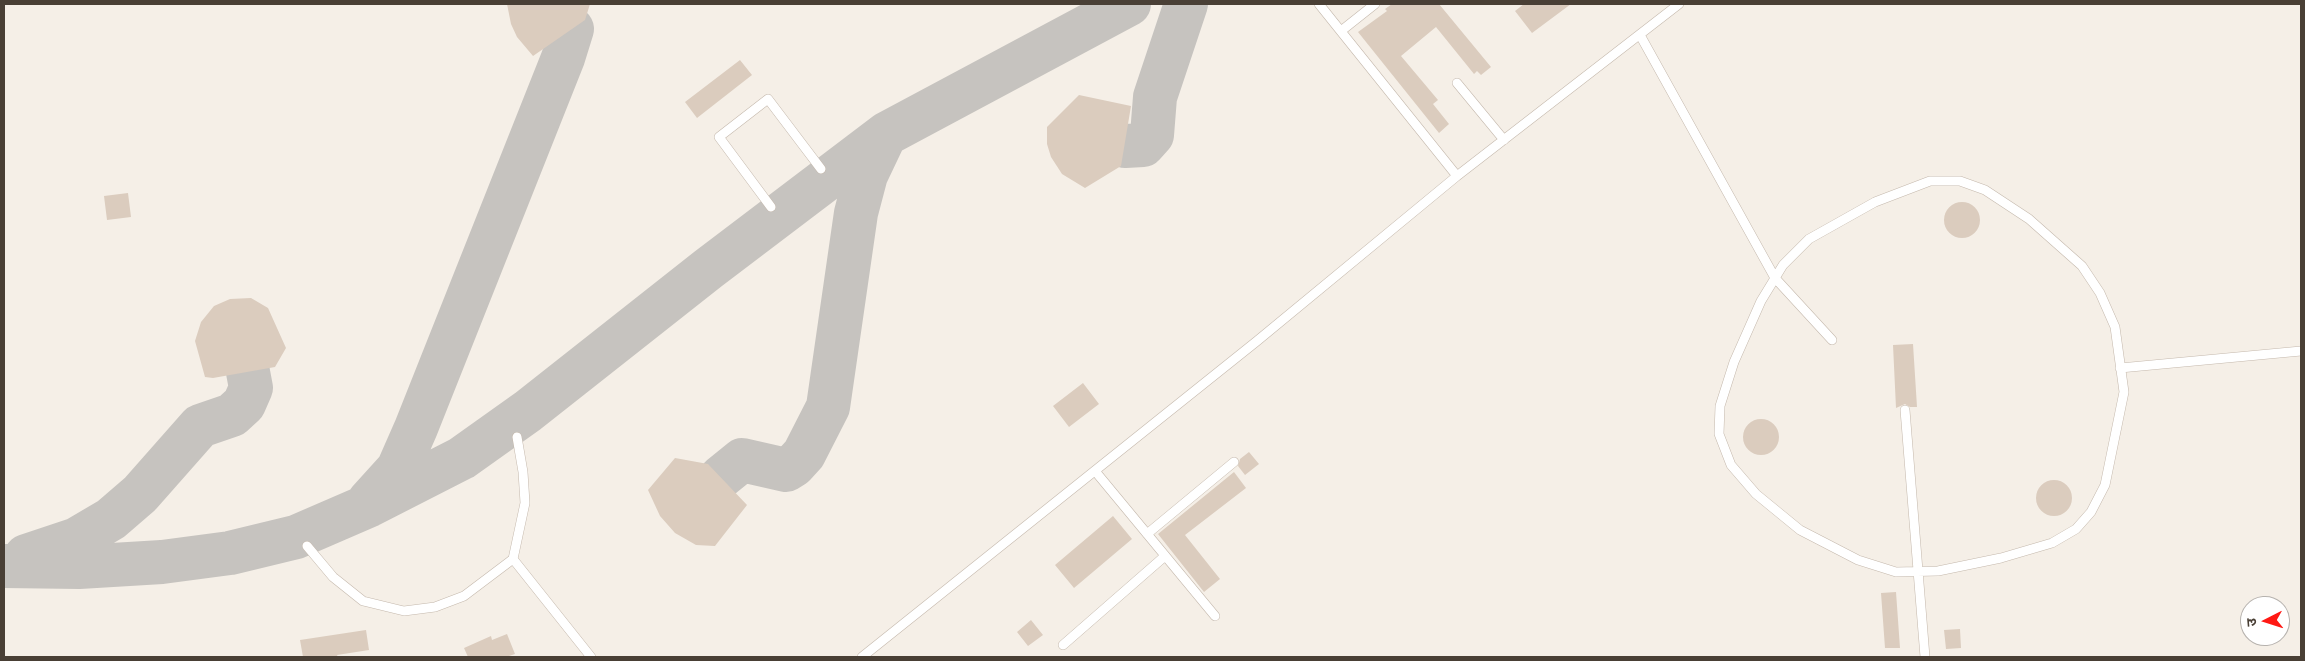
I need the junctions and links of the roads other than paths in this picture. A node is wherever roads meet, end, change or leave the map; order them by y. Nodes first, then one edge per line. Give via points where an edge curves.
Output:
1 (1319, 4) edge
2 (1375, 4) edge
3 (1679, 4) edge
4 (1341, 31) junction
5 (1640, 35) junction
6 (1457, 83) dead end
7 (1504, 140) junction
8 (821, 169) dead end
9 (1457, 176) junction
10 (771, 207) dead end
11 (1775, 278) junction
12 (1832, 340) dead end
13 (2301, 351) edge
14 (2120, 368) junction
15 (1905, 410) dead end
16 (517, 437) dead end
17 (1234, 462) dead end
18 (1095, 471) junction
19 (1147, 534) junction
20 (307, 546) dead end
21 (1165, 556) junction
22 (513, 560) junction
23 (1918, 572) junction
24 (1215, 616) dead end
25 (1063, 645) dead end
26 (591, 657) edge
27 (862, 657) edge
28 (1925, 657) edge

1 - 4 lane
2 - 4 lane
3 - 5 lane
4 - 9 lane
5 - 7 lane
5 - 11 lane
6 - 7 lane
7 - 9 lane
8 - 10 lane via 768,99 719,137
9 - 18 lane
11 - 12 lane
11 - 14 lane via 1783,265 1809,239 1875,202 1930,181 1960,180 1985,190 2029,219 2082,266 2100,293 2115,327
11 - 23 lane via 1734,362 1720,406 1719,434 1732,465 1756,494 1800,530 1858,560 1896,572
13 - 14 lane
14 - 23 lane via 2124,392 2105,484 2091,512 2076,528 2052,543 2001,558
15 - 23 lane
16 - 22 lane via 525,503
17 - 19 lane
18 - 19 lane
18 - 27 lane
19 - 21 lane
20 - 22 lane via 333,577 363,601 404,611 435,607 464,596
21 - 24 lane
21 - 25 lane
22 - 26 lane
23 - 28 lane

